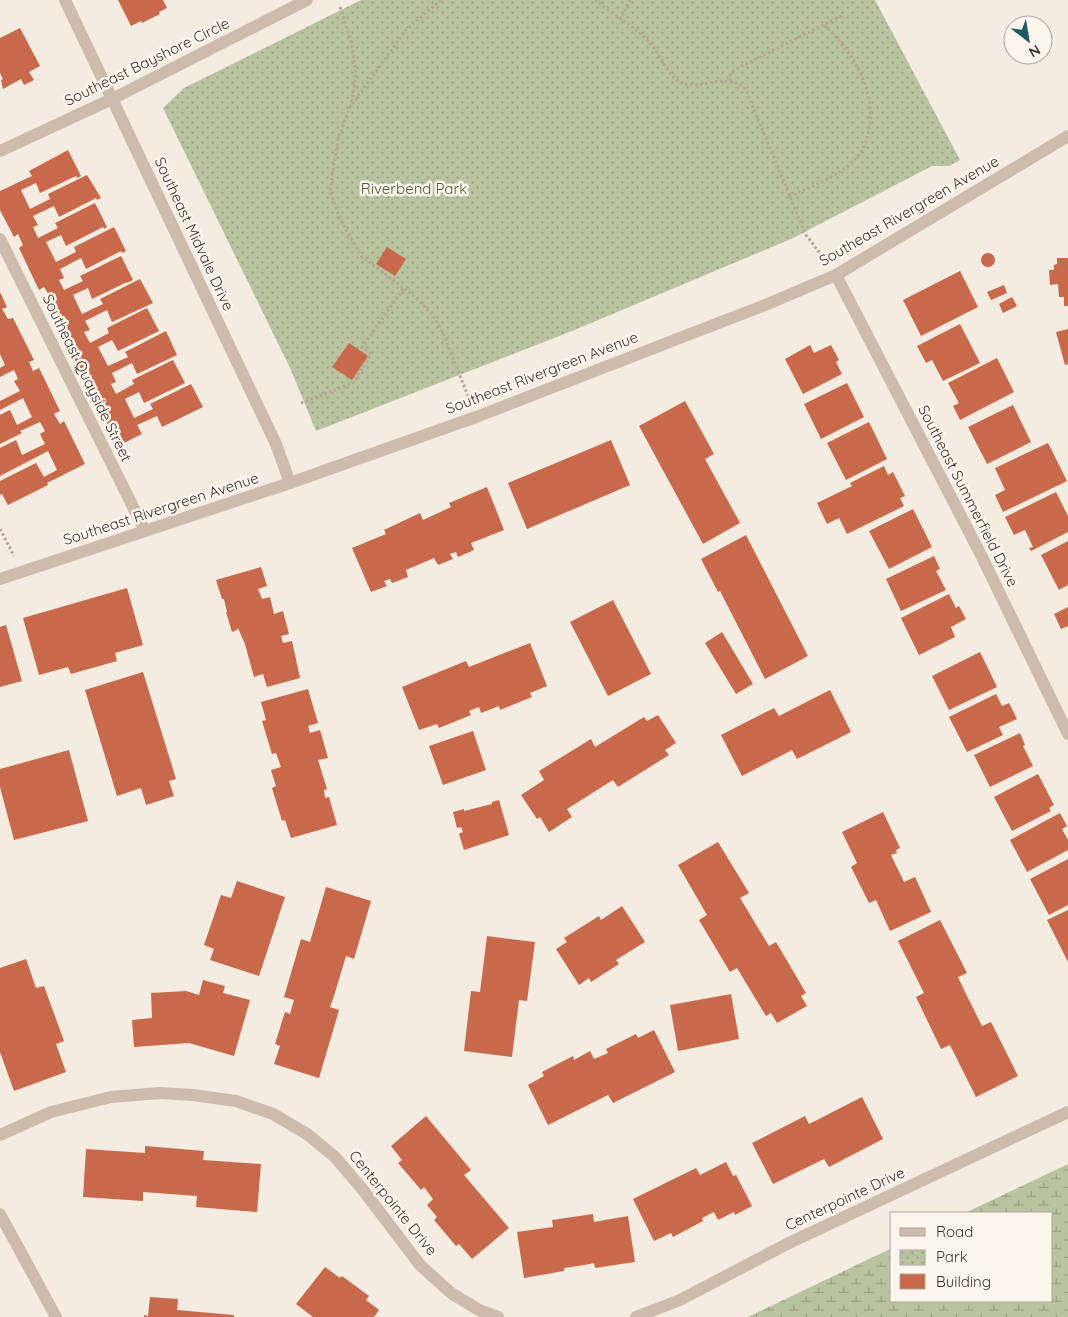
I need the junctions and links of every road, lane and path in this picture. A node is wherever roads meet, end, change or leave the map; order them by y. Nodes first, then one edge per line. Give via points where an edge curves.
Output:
1 (65, 0) edge
2 (307, 0) edge
3 (441, 0) edge
4 (595, 0) edge
5 (630, 0) edge
6 (340, 7) dead end
7 (843, 15) dead end
8 (620, 20) junction
9 (824, 25) junction
10 (730, 81) junction
11 (112, 99) junction
12 (350, 107) junction
13 (1068, 136) edge
14 (0, 151) edge
15 (789, 196) junction
16 (0, 239) edge
17 (836, 275) junction
18 (404, 288) junction
19 (301, 403) dead end
20 (476, 417) junction
21 (290, 484) junction
22 (0, 529) edge
23 (145, 531) junction
24 (23, 572) junction
25 (0, 579) edge
26 (1068, 734) edge
27 (1068, 1112) edge
28 (0, 1135) edge
29 (0, 1214) edge
30 (56, 1317) edge
31 (498, 1317) edge
32 (636, 1317) edge

1 - 11 street, Southeast Midvale Drive
2 - 11 street, Southeast Bayshore Circle
3 - 12 path via 406,30
4 - 8 path
5 - 8 path
6 - 12 path via 352,45 356,74
7 - 9 path
8 - 10 path via 648,41 676,80 686,84
9 - 10 path via 736,69 731,73
9 - 15 path via 836,36 861,72 869,97 868,131 862,149 851,163 806,190
10 - 15 path via 746,90
11 - 14 street, Southeast Bayshore Circle
11 - 21 street, Southeast Midvale Drive via 276,444
12 - 18 path via 338,138 330,191 340,219 362,257
13 - 17 street, Southeast Rivergreen Avenue
15 - 17 path via 806,236
16 - 23 street, Southeast Quayside Street
17 - 20 street, Southeast Rivergreen Avenue
17 - 26 street, Southeast Summerfield Drive via 980,553
18 - 19 path via 362,347 371,354 353,383
18 - 20 path via 432,314 443,333
20 - 21 street, Southeast Rivergreen Avenue
21 - 23 street, Southeast Rivergreen Avenue
22 - 24 path
23 - 24 street, Southeast Rivergreen Avenue
24 - 25 street, Southeast Rivergreen Avenue
27 - 32 street, Centerpointe Drive via 789,1243 680,1300
28 - 31 street, Centerpointe Drive via 51,1112 111,1098 160,1093 236,1102 273,1114 307,1134 335,1157 420,1265 452,1293
29 - 30 street

